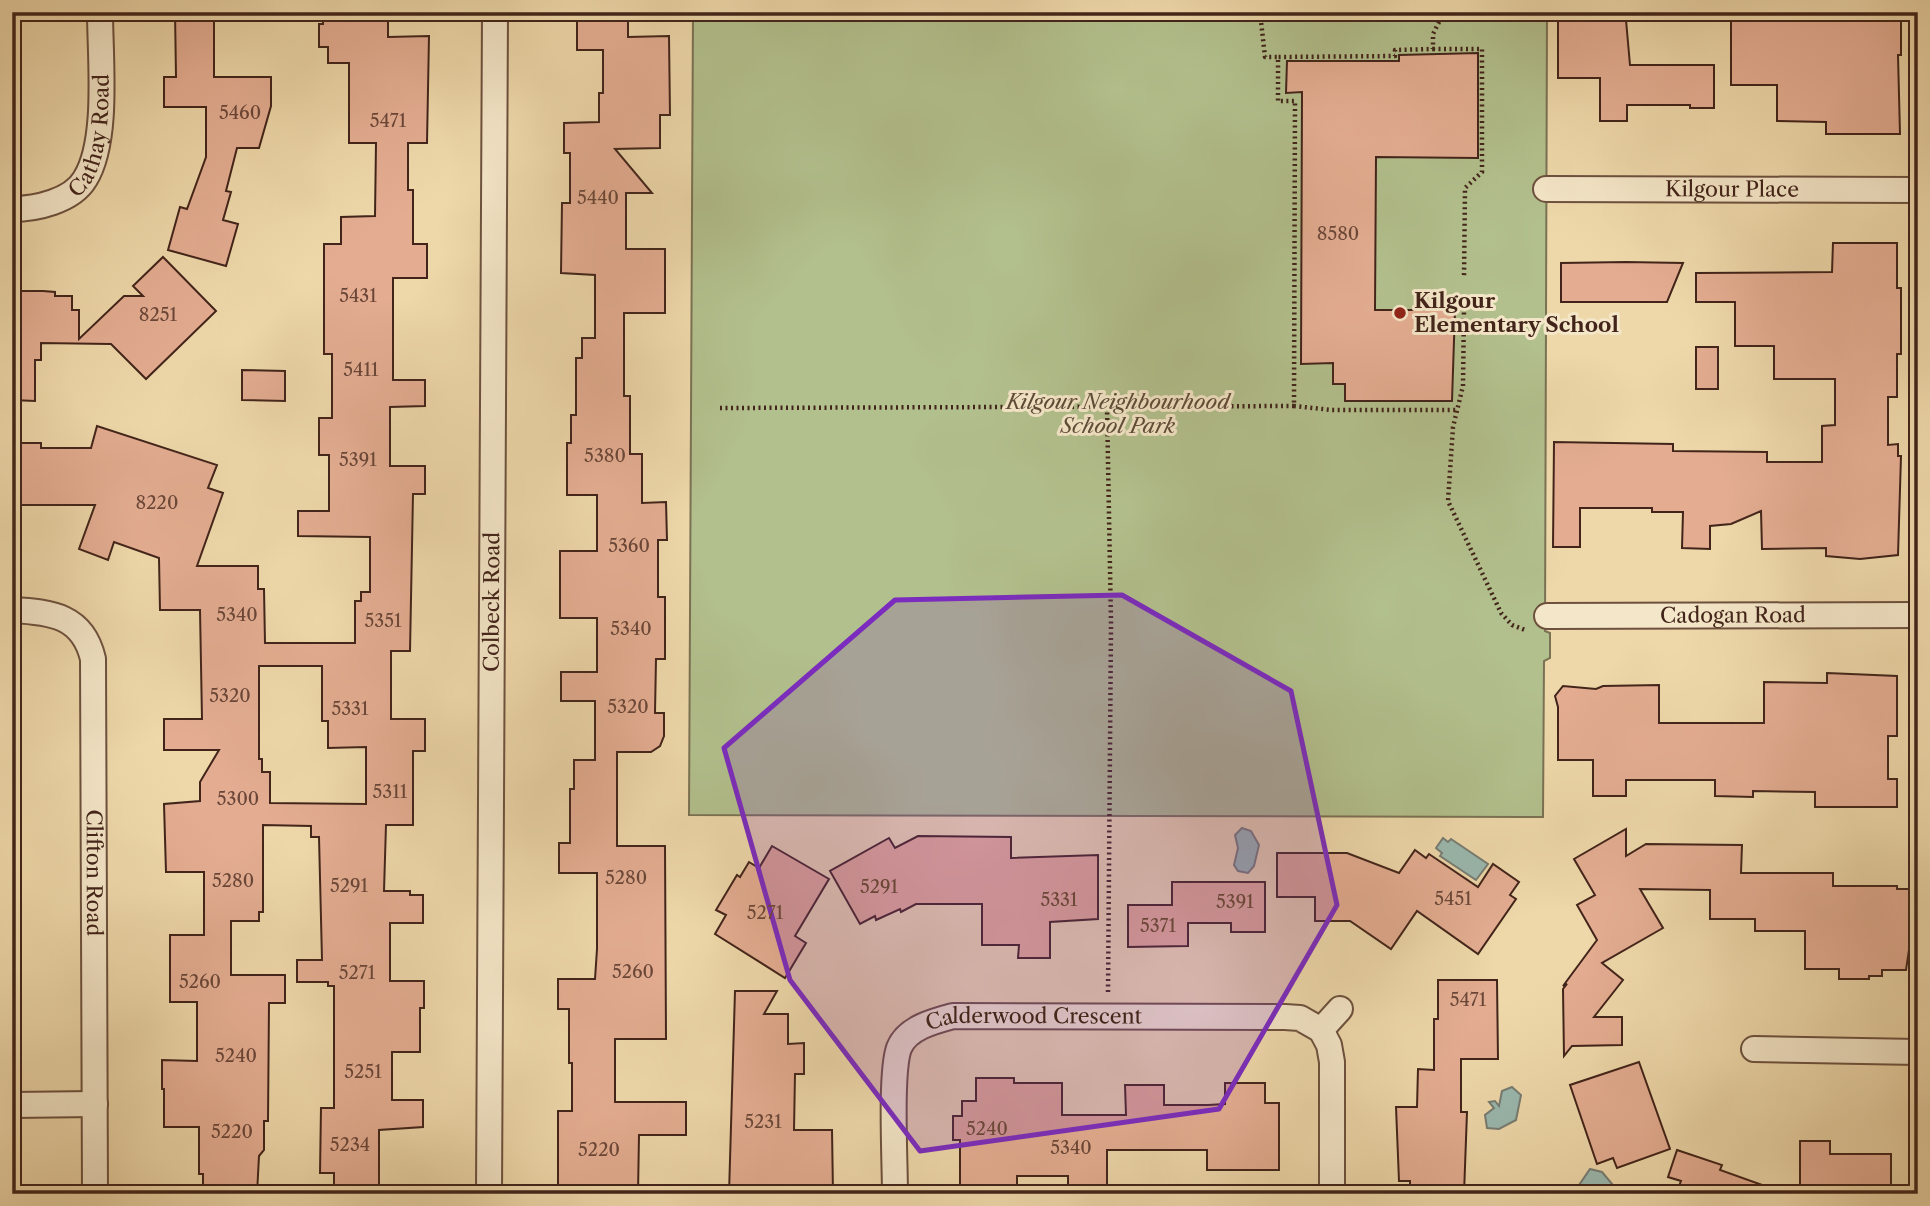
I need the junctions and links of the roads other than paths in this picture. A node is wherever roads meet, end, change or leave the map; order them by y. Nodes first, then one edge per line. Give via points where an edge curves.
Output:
1 (100, 12) edge
2 (495, 12) edge
3 (1546, 189) dead end
4 (1918, 190) edge
5 (12, 209) edge
6 (12, 610) edge
7 (1918, 615) edge
8 (1540, 624) road end
9 (1340, 1009) dead end
10 (1321, 1030) junction
11 (1754, 1049) dead end
12 (1918, 1052) edge
13 (95, 1104) junction
14 (12, 1105) edge
15 (95, 1194) edge
16 (489, 1194) edge
17 (895, 1194) edge
18 (1332, 1194) edge

1 - 5 street, Cathay Road via 99,145 85,181 56,202
2 - 16 street, Colbeck Road
3 - 4 street, Kilgour Place
6 - 13 street, Clifton Road via 75,624 89,642 93,659
7 - 8 street, Cadogan Road
9 - 10 street
10 - 17 street, Calderwood Crescent via 1293,1018 1108,1014 953,1016 917,1029 900,1047 896,1068
10 - 18 street via 1332,1062
11 - 12 street
13 - 14 street
13 - 15 street, Clifton Road

